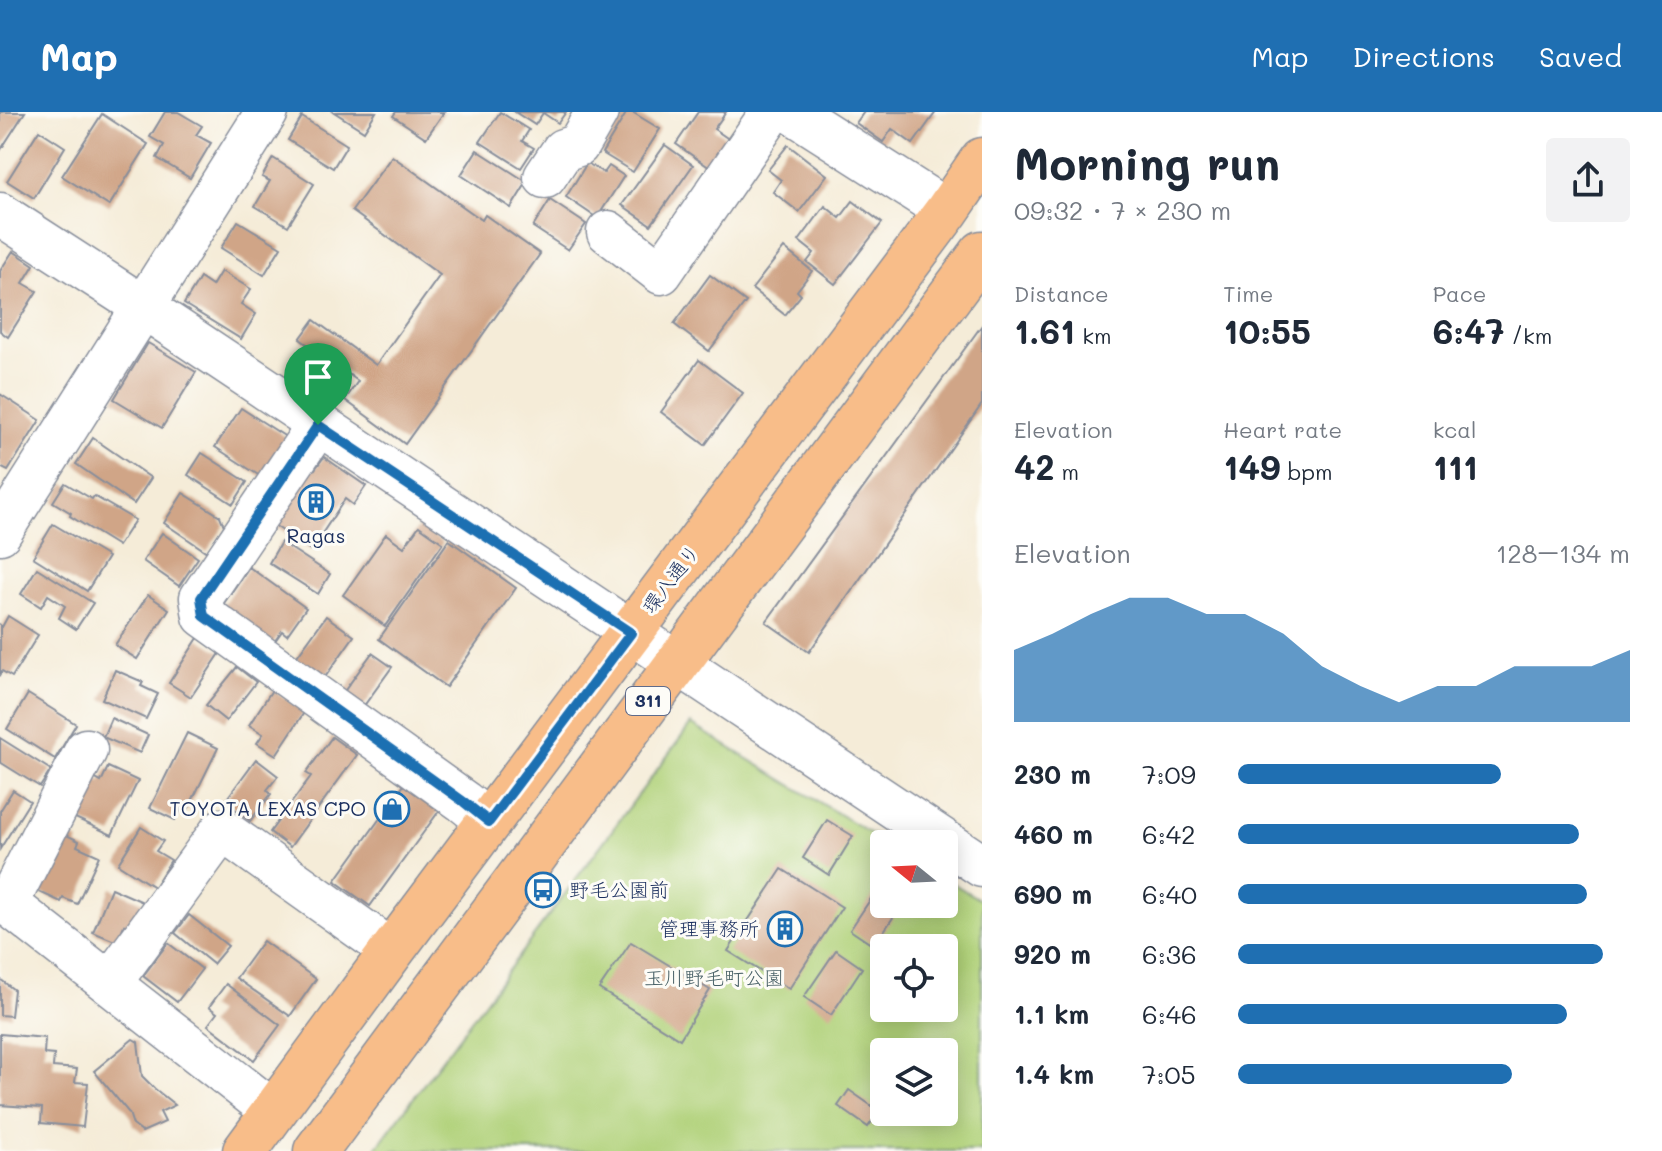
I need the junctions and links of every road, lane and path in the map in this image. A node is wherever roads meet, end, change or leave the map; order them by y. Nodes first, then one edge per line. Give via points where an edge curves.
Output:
1 (267, 112) edge
2 (597, 112) edge
3 (772, 112) edge
4 (792, 112) edge
5 (982, 160) edge
6 (545, 177) dead end
7 (947, 211) junction
8 (0, 214) edge
9 (608, 232) dead end
10 (982, 253) edge
11 (142, 306) junction
12 (318, 425) junction
13 (0, 533) edge
14 (631, 633) junction
15 (677, 663) junction
16 (86, 750) dead end
17 (489, 822) junction
18 (982, 866) edge
19 (4, 901) edge
20 (392, 951) junction
21 (110, 983) junction
22 (274, 1112) junction
23 (245, 1151) edge
24 (316, 1151) edge

1 - 11 street
2 - 6 street via 578,145 563,150
3 - 9 street via 661,273
4 - 7 street
5 - 7 main road, 環八通り / 311
7 - 14 main road, 環八通り / 311
8 - 11 street
10 - 15 main road, 311
11 - 12 street
11 - 13 street
12 - 14 street
12 - 17 street via 201,598 204,616
14 - 15 street
14 - 17 main road, 環八通り / 311
15 - 18 street
15 - 24 main road, 311
16 - 19 street
17 - 20 main road, 環八通り / 311
19 - 21 street
20 - 21 street via 222,830
20 - 22 main road, 環八通り / 311
21 - 22 street
22 - 23 main road, 環八通り / 311

